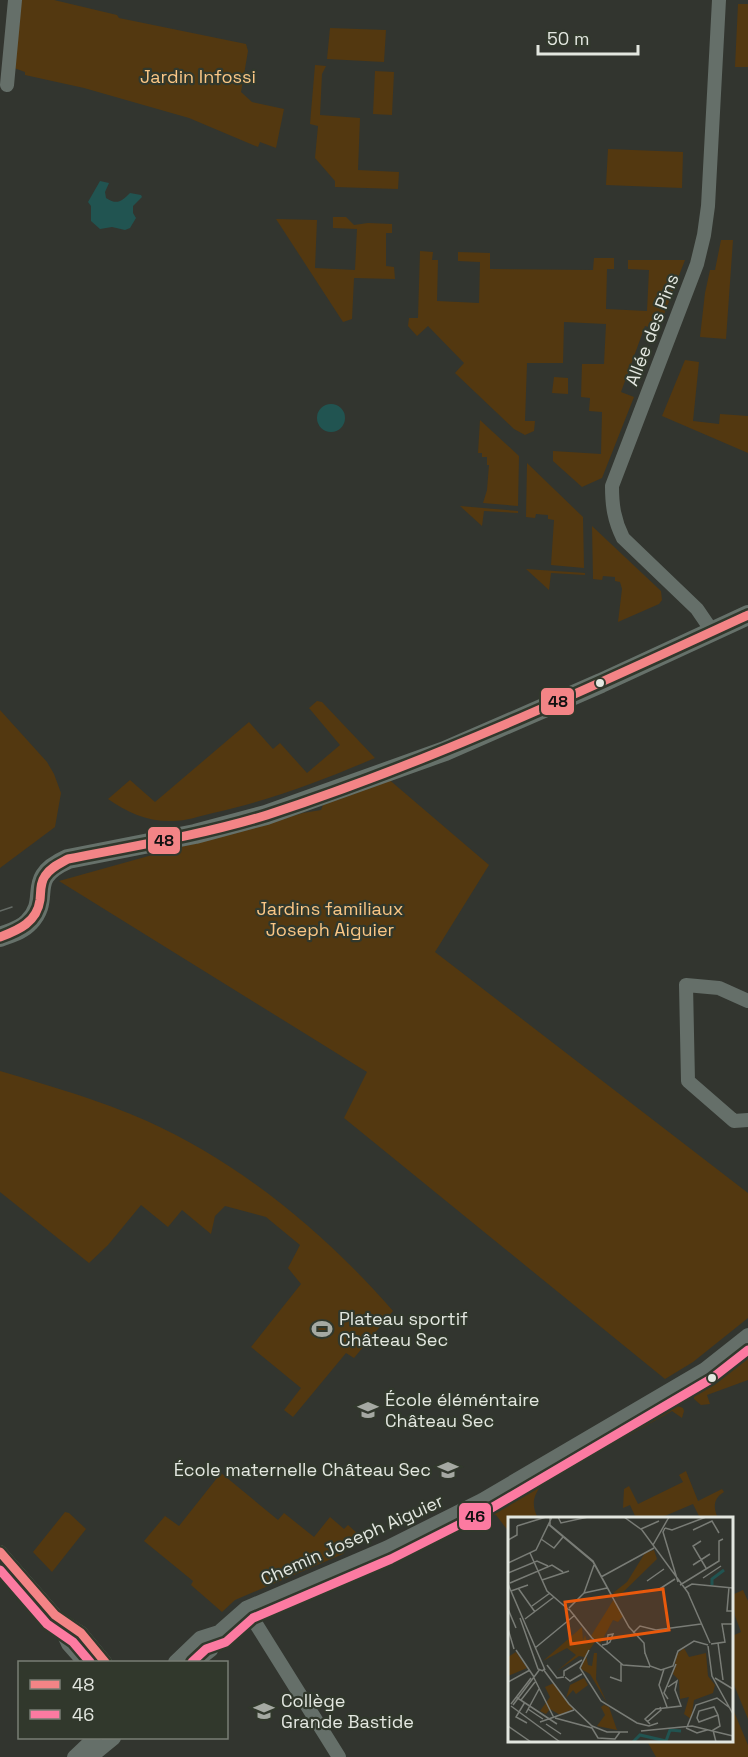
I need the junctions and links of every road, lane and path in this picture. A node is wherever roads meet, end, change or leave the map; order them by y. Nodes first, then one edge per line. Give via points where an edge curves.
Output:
1 (15, 0) edge
2 (719, 0) edge
3 (7, 85) dead end
4 (748, 615) edge
5 (712, 631) junction
6 (0, 937) edge
7 (748, 1001) edge
8 (748, 1120) edge
9 (748, 1335) edge
10 (0, 1552) edge
11 (246, 1608) junction
12 (55, 1616) junction
13 (219, 1632) junction
14 (83, 1661) edge
15 (104, 1661) edge
16 (176, 1661) edge
17 (197, 1661) edge
18 (92, 1739) edge
19 (112, 1739) edge
20 (74, 1757) edge
21 (92, 1757) edge
22 (339, 1757) edge

1 - 3 street
2 - 5 street, Allée des Pins via 704,235 697,264 612,486 616,523 623,538 697,609
4 - 5 street
5 - 6 street via 445,751 274,812 57,864 43,877 37,912 31,921
7 - 8 street via 719,988 686,985 688,1081 734,1121
9 - 11 street, Chemin Joseph Aiguier via 705,1369 482,1500 386,1548
10 - 12 street
11 - 13 street, Chemin Joseph Aiguier
11 - 22 street
12 - 14 street via 68,1644
12 - 15 street via 81,1633
13 - 16 street, Chemin Joseph Aiguier via 200,1638
13 - 17 street, Chemin Joseph Aiguier via 211,1650
18 - 20 street
19 - 21 street

